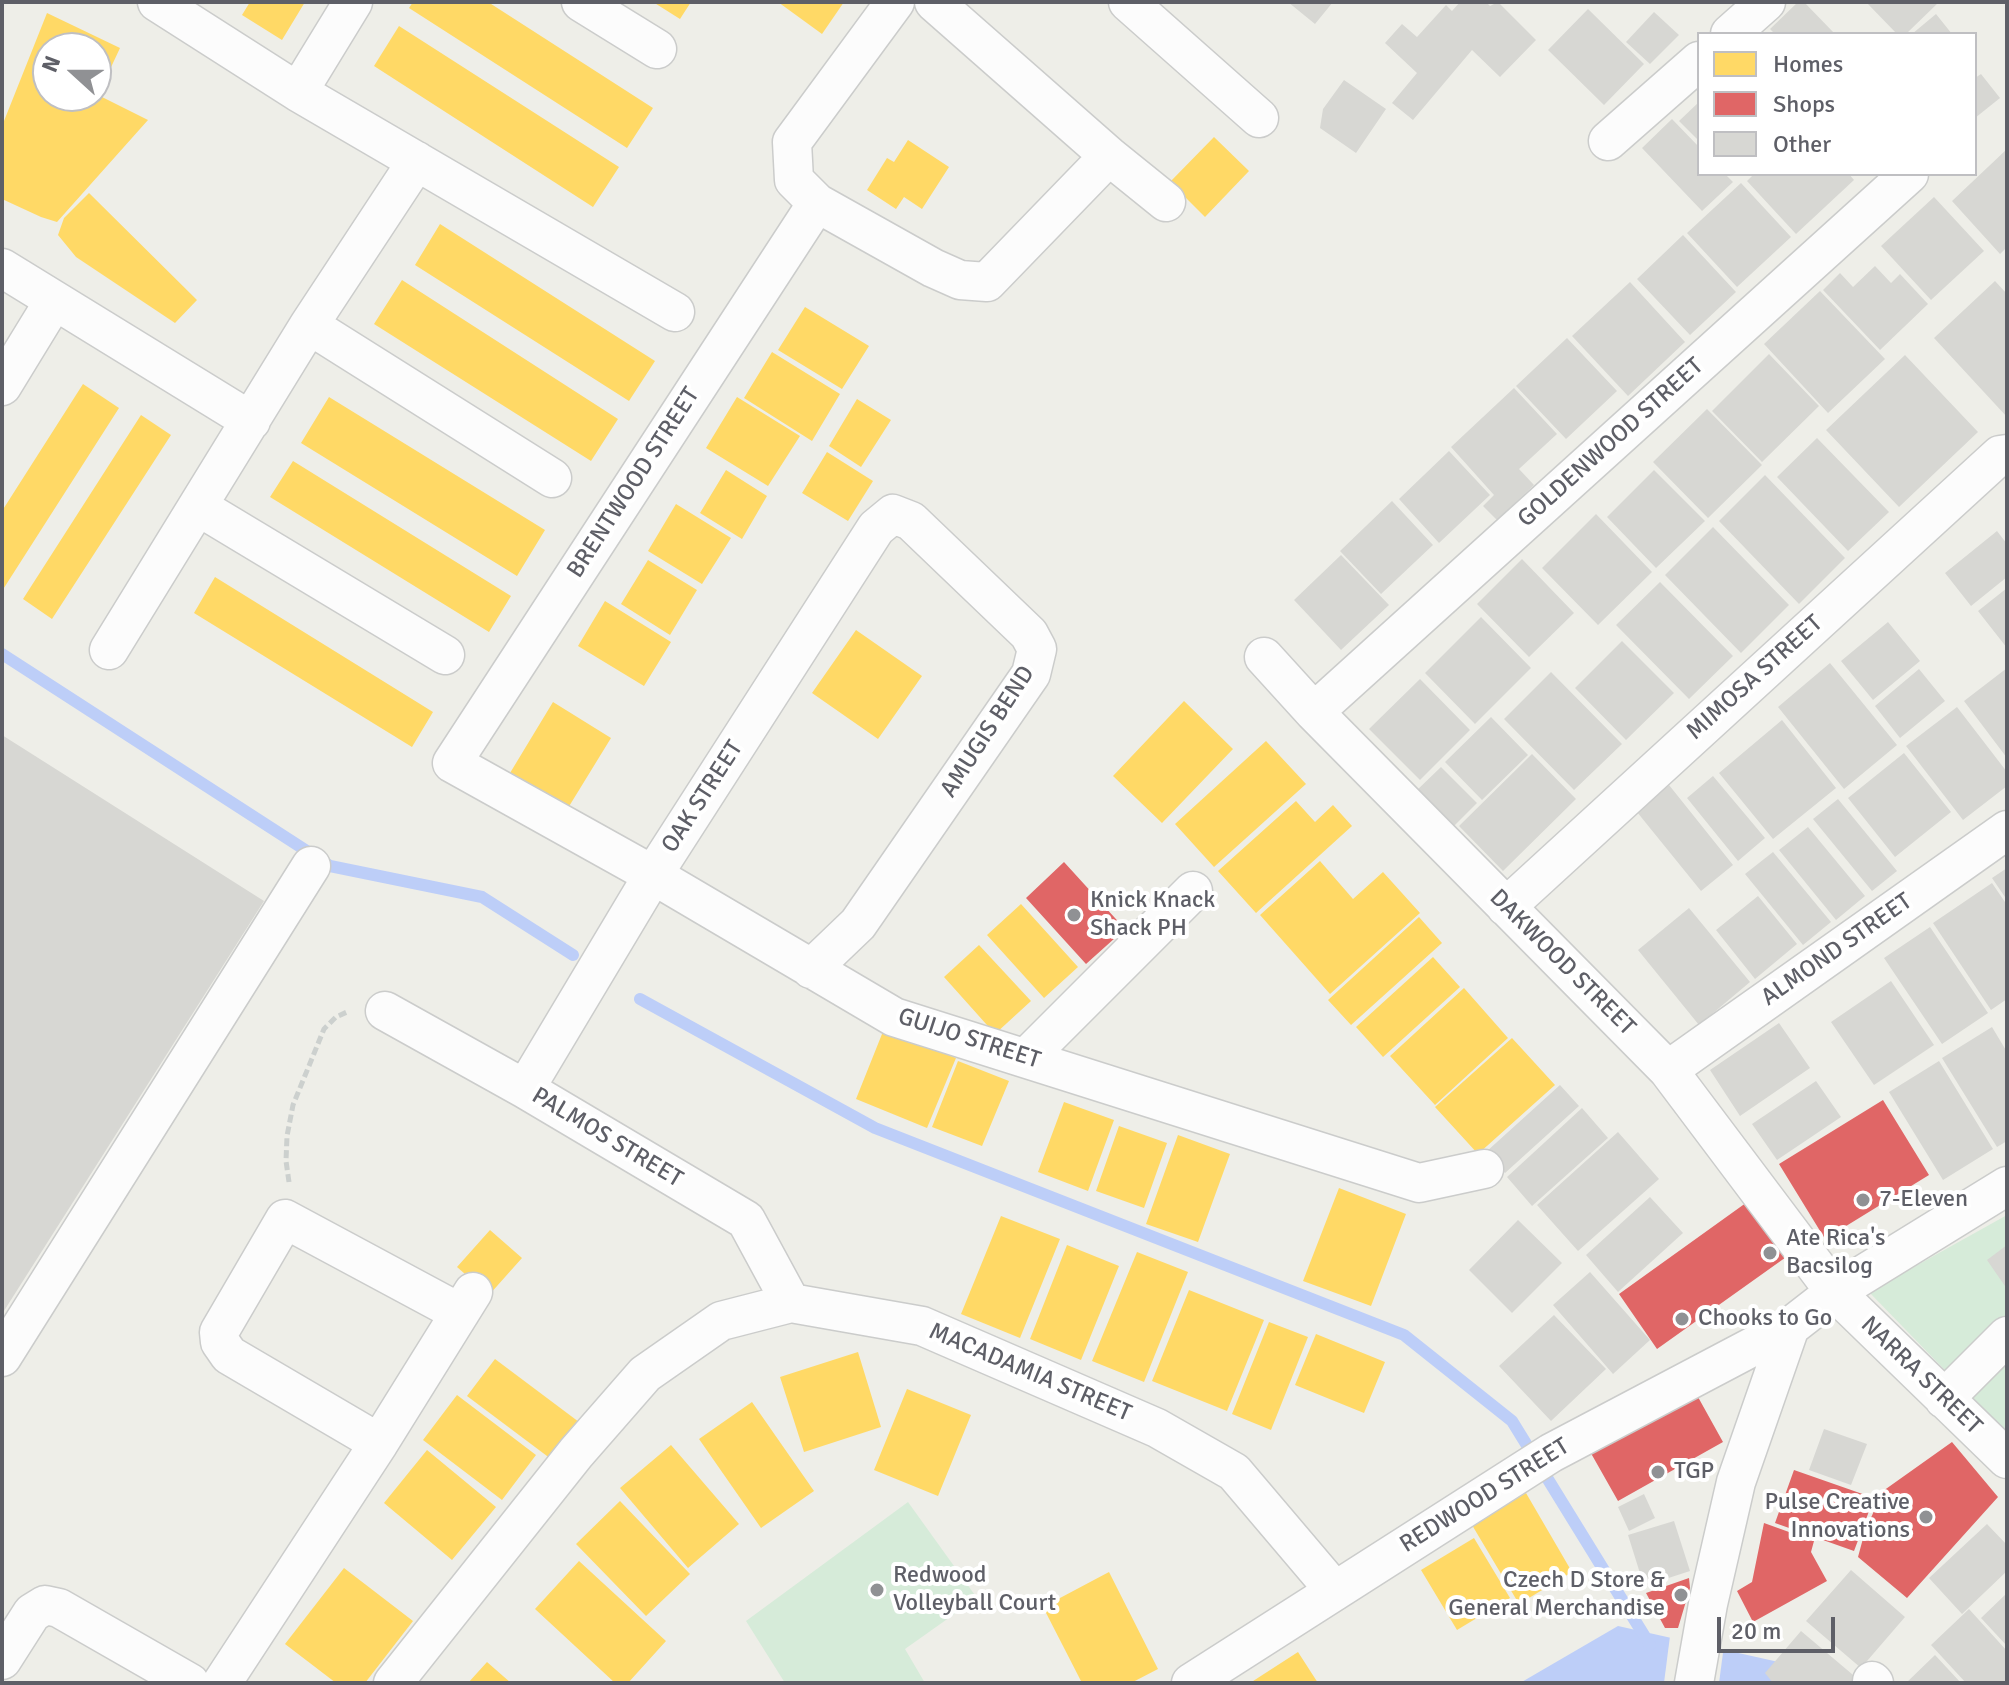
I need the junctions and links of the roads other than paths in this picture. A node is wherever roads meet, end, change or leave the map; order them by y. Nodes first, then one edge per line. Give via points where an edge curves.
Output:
1 (353, 2) edge
2 (581, 2) edge
3 (895, 2) edge
4 (934, 2) edge
5 (1128, 2) edge
6 (1766, 2) edge
7 (175, 7) edge
8 (1732, 32) edge
9 (657, 49) dead end
10 (1697, 63) edge
11 (298, 92) junction
12 (1259, 118) dead end
13 (1608, 141) dead end
14 (1109, 156) junction
15 (417, 161) junction
16 (1907, 176) edge
17 (1166, 202) dead end
18 (817, 203) junction
19 (2, 268) edge
20 (54, 301) junction
21 (675, 312) dead end
22 (309, 325) junction
23 (2, 386) edge
24 (251, 421) junction
25 (2007, 454) edge
26 (552, 478) dead end
27 (199, 507) junction
28 (893, 514) joint
29 (109, 650) dead end
30 (445, 655) dead end
31 (1264, 657) dead end
32 (1314, 712) junction
33 (452, 763) joint
34 (2007, 830) edge
35 (311, 866) dead end
36 (653, 875) junction
37 (1193, 891) dead end
38 (1506, 907) junction
39 (811, 969) junction
40 (385, 1011) road end
41 (1026, 1058) junction
42 (1668, 1070) junction
43 (525, 1089) junction
44 (1484, 1169) dead end
45 (2007, 1186) edge
46 (1835, 1292) junction
47 (791, 1303) junction
48 (1790, 1327) junction
49 (2, 1357) edge
50 (1999, 1358) edge
51 (1944, 1399) junction
52 (379, 1443) junction
53 (2007, 1459) edge
54 (1335, 1591) junction
55 (2, 1660) edge
56 (190, 1683) edge
57 (222, 1683) edge
58 (393, 1683) edge
59 (1191, 1683) edge
60 (1694, 1683) edge

1 - 11 street
2 - 9 street
3 - 18 street via 792,142 794,180
4 - 14 street
5 - 12 street
6 - 8 street
7 - 11 street
10 - 13 street
11 - 15 street
14 - 17 street
14 - 18 street via 987,282 960,280 933,268
15 - 21 street
15 - 22 street
16 - 32 street, GOLDENWOOD STREET
18 - 33 street, BRENTWOOD STREET
19 - 20 street
20 - 23 street
20 - 24 street
22 - 24 street
22 - 26 street
24 - 27 street
25 - 38 street, MIMOSA STREET
27 - 29 street
27 - 30 street
28 - 36 street, OAK STREET via 876,528
28 - 39 street, AMUGIS BEND via 911,521 1029,634 1037,649 1031,674 858,924
31 - 32 street, DAKWOOD STREET
32 - 38 street, DAKWOOD STREET
33 - 36 street, GUIJO STREET
34 - 42 street, ALMOND STREET
35 - 49 street
36 - 39 street, GUIJO STREET
36 - 43 street, OAK STREET
37 - 41 street
38 - 42 street, DAKWOOD STREET
39 - 41 street, GUIJO STREET via 894,1017
40 - 43 street, PALMOS STREET
41 - 44 street, GUIJO STREET via 1419,1183
42 - 46 street, DAKWOOD STREET
43 - 47 street, PALMOS STREET via 746,1220
45 - 46 street, REDWOOD STREET
46 - 48 street, REDWOOD STREET
46 - 51 street, NARRA STREET
47 - 54 street, MACADAMIA STREET via 922,1326 1157,1428 1234,1472
47 - 58 street, MACADAMIA STREET via 721,1321 645,1374
48 - 54 street, REDWOOD STREET via 1551,1453
48 - 60 street via 1736,1482
50 - 51 street
51 - 53 street, NARRA STREET
52 - 52 street via 229,1355 220,1342 219,1332 285,1219 466,1303
52 - 57 street
54 - 59 street, REDWOOD STREET
55 - 56 street via 32,1613 45,1605

